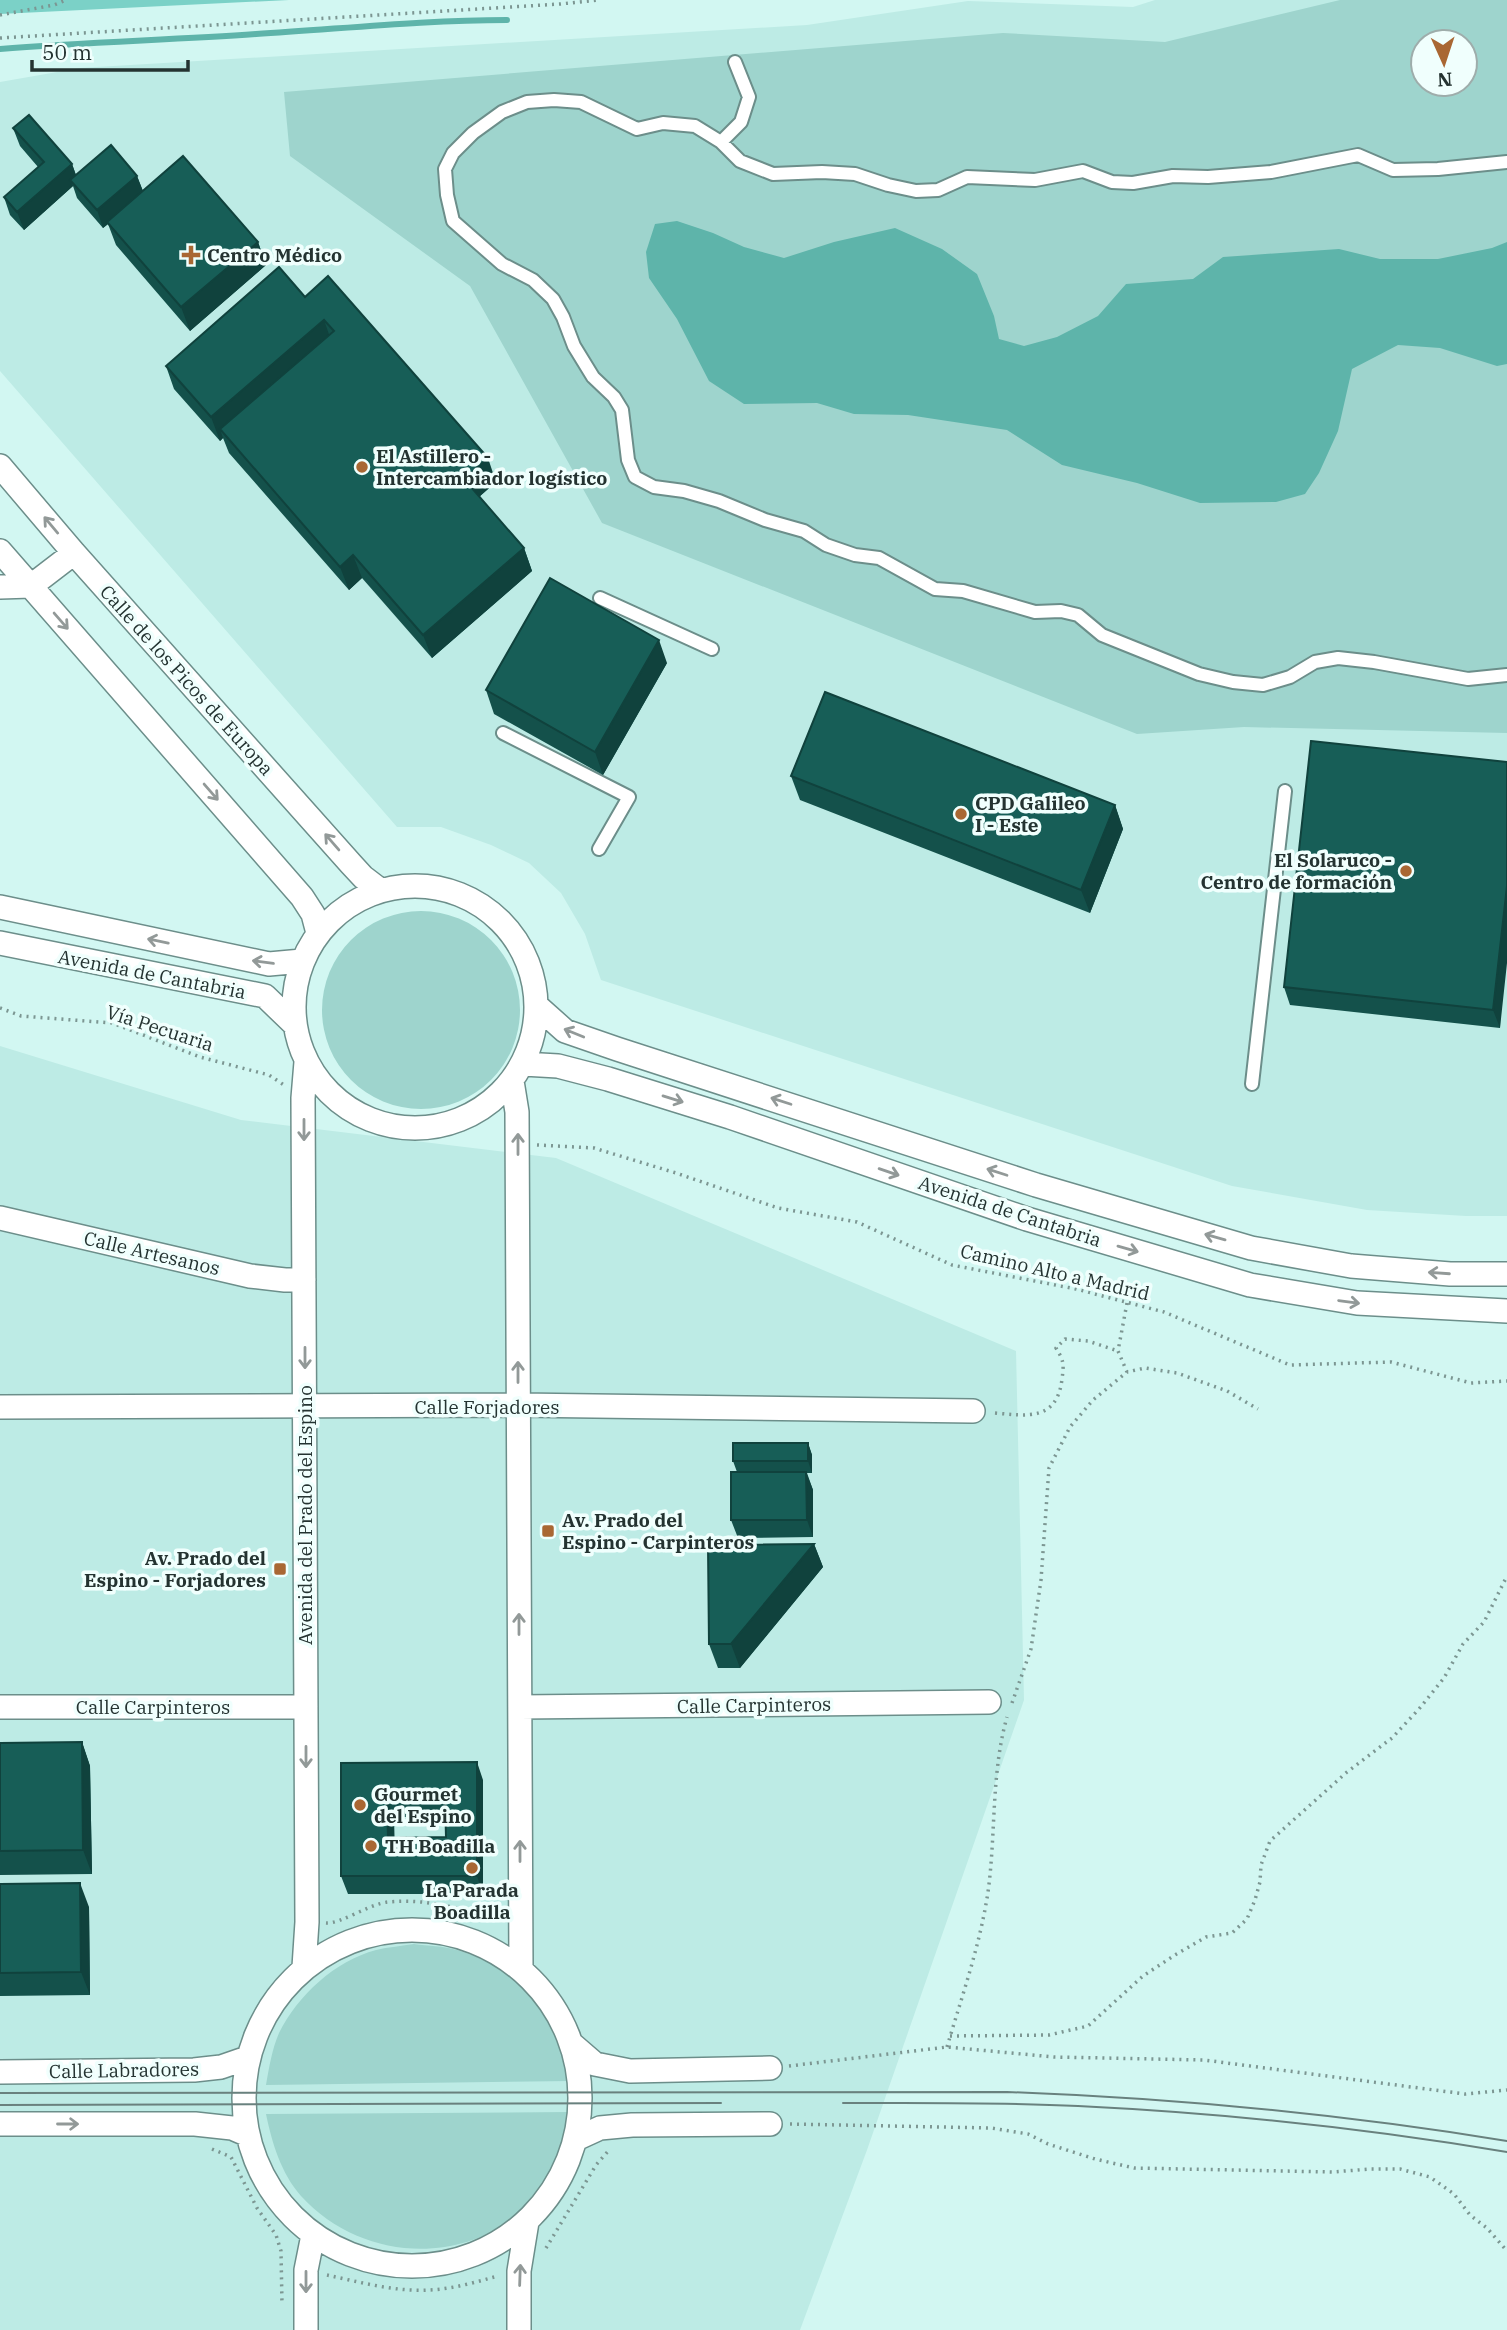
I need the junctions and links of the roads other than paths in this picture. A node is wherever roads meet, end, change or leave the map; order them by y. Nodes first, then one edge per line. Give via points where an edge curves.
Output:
1 (735, 62) dead end
2 (721, 142) junction
3 (1507, 162) edge
4 (0, 466) edge
5 (0, 551) edge
6 (74, 553) junction
7 (31, 586) junction
8 (0, 587) edge
9 (600, 598) dead end
10 (712, 649) dead end
11 (1507, 676) edge
12 (503, 733) dead end
13 (1286, 791) dead end
14 (599, 849) dead end
15 (380, 890) junction
16 (0, 907) edge
17 (318, 933) junction
18 (0, 943) edge
19 (302, 961) junction
20 (537, 1006) junction
21 (294, 1024) junction
22 (306, 1062) junction
23 (517, 1073) junction
24 (1252, 1084) dead end
25 (0, 1218) edge
26 (1507, 1274) edge
27 (304, 1280) junction
28 (1507, 1311) edge
29 (519, 1405) junction
30 (305, 1406) junction
31 (0, 1407) edge
32 (973, 1412) road end
33 (989, 1702) dead end
34 (0, 1707) edge
35 (306, 1707) junction
36 (520, 1707) junction
37 (304, 1967) junction
38 (521, 1968) junction
39 (573, 2045) junction
40 (247, 2058) junction
41 (770, 2068) road end
42 (0, 2072) edge
43 (0, 2124) edge
44 (770, 2124) road end
45 (246, 2134) junction
46 (576, 2139) junction
47 (527, 2221) junction
48 (313, 2235) junction
49 (306, 2330) edge
50 (519, 2330) edge

1 - 2 lane via 749,97 741,122
2 - 3 lane via 740,161 773,174 855,174 916,191 938,190 967,177 1035,180 1083,171 1112,182 1133,183 1174,176 1271,172 1358,155 1393,170
2 - 11 lane via 695,126 663,123 637,129 581,102 527,102 502,112 473,133 453,153 445,169 453,221 502,264 533,280 553,299 593,377 614,397 622,410 628,460 635,477 653,487 719,501 804,531 855,555 879,558 935,589 963,591 1035,612 1078,615 1102,635 1199,674 1233,682 1263,685 1290,677 1315,662 1338,658 1468,679
6 -> 4 street, Calle de los Picos de Europa
5 - 7 street
6 - 7 street
15 -> 6 street, Calle de los Picos de Europa via 351,864
7 - 8 street
7 -> 17 street via 302,897
9 - 10 lane
12 - 14 lane via 629,797
13 - 24 lane
15 - 17 street via 346,906
15 - 20 street via 413,885 447,890 478,903 509,929 527,960
19 -> 16 street, Avenida de Cantabria via 269,964
17 - 19 street
18 - 21 street, Avenida de Cantabria via 265,996
19 - 21 street
20 - 23 street via 532,1041
26 -> 20 street, Avenida de Cantabria via 1352,1266 1251,1248 1036,1185 617,1049 565,1031
21 - 22 street
22 - 23 street via 328,1093 358,1115 396,1127 438,1127 483,1109
22 -> 27 street, Avenida del Prado del Espino
23 -> 28 street, Avenida de Cantabria via 558,1066 608,1079 730,1116 1027,1219 1250,1285 1357,1303
29 -> 23 street
25 - 27 street, Calle Artesanos via 250,1276
27 -> 30 street, Avenida del Prado del Espino
29 - 30 street, Calle Forjadores
29 - 32 street, Calle Forjadores
36 -> 29 street
30 - 31 street, Calle Forjadores
30 - 35 street, Avenida del Prado del Espino
33 - 36 street, Calle Carpinteros
34 - 35 street, Calle Carpinteros
35 -> 37 street, Avenida del Prado del Espino
38 -> 36 street
37 - 38 street via 355,1938 413,1929 471,1939
37 - 40 street via 268,2008
38 - 39 street via 552,2003
39 - 41 street via 595,2064 630,2071
39 - 46 street via 581,2092
40 - 42 street, Calle Labradores via 194,2070
40 - 45 street
43 -> 45 street via 195,2124
44 - 46 street via 632,2125 600,2128
45 - 48 street via 271,2191
46 - 47 street via 558,2184
47 - 48 street via 478,2253 422,2266 365,2260
50 -> 47 street via 519,2271
48 -> 49 street via 306,2270

